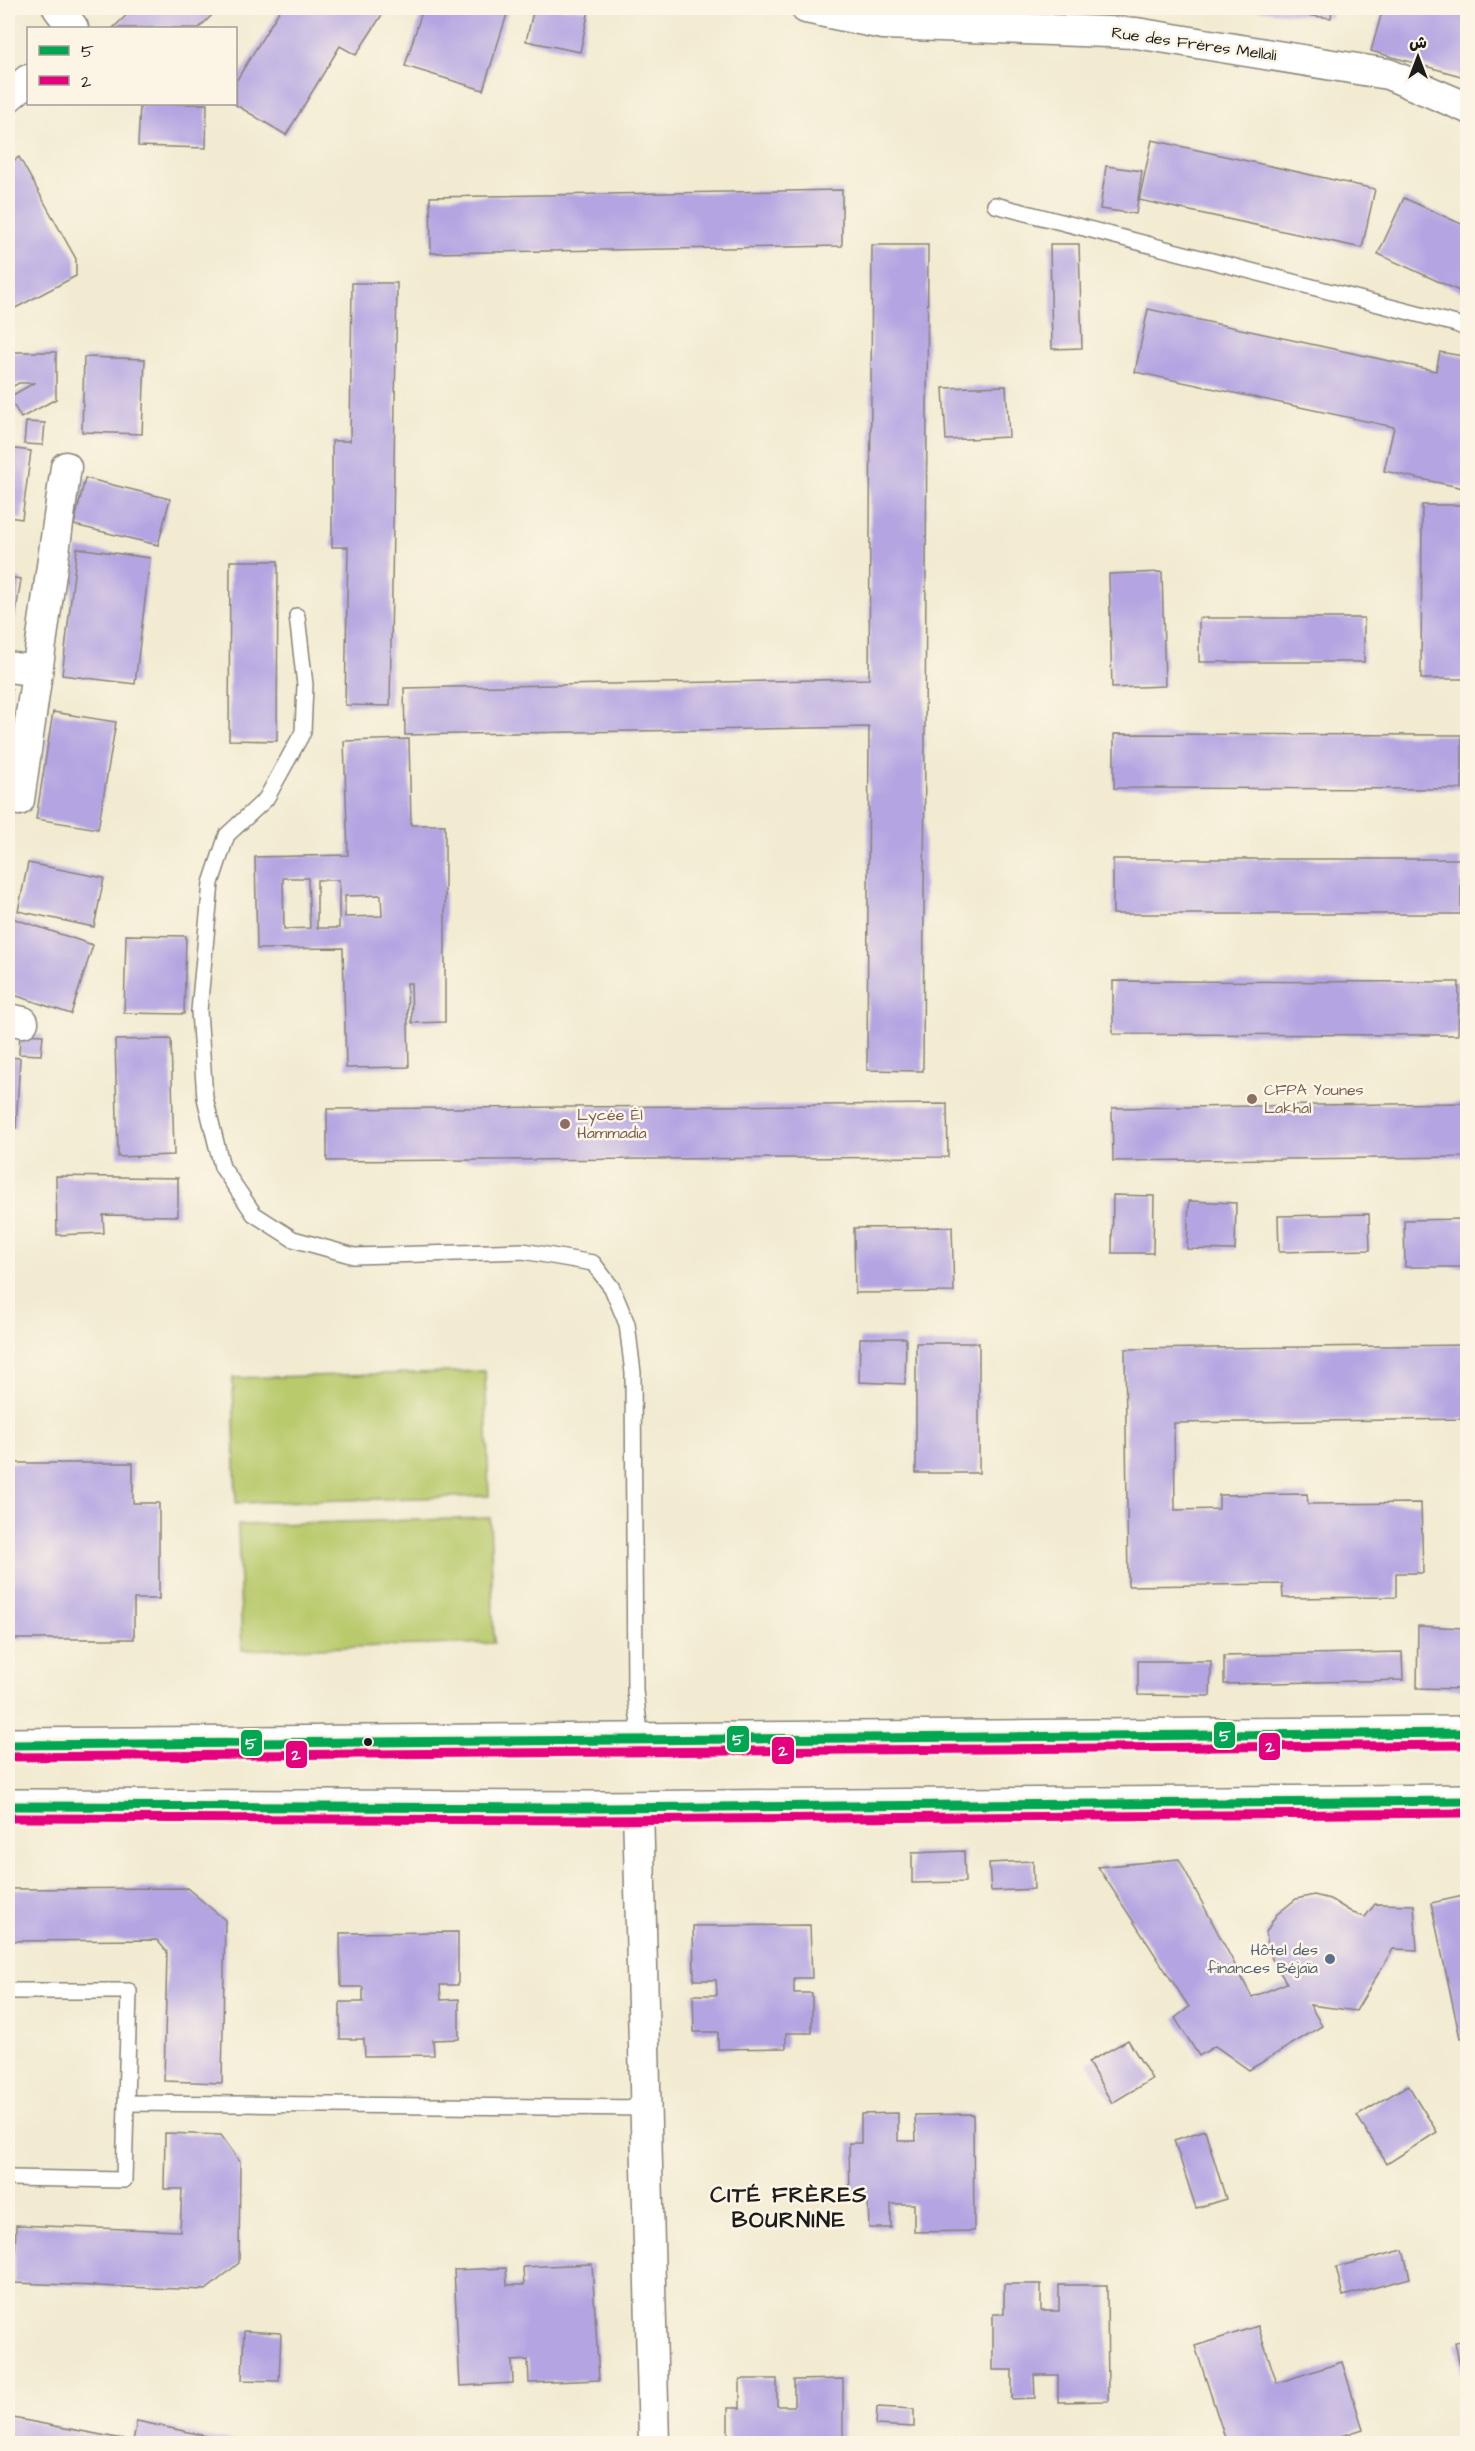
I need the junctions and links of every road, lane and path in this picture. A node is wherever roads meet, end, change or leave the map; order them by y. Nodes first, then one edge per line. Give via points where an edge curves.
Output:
1 (58, 8) edge
2 (806, 8) edge
3 (72, 27) edge
4 (27, 81) edge
5 (8, 97) edge
6 (1467, 108) edge
7 (994, 205) dead end
8 (1467, 328) edge
9 (66, 467) dead end
10 (297, 616) dead end
11 (8, 667) edge
12 (37, 671) junction
13 (19, 800) dead end
14 (1467, 1734) edge
15 (640, 1741) junction
16 (8, 1745) edge
17 (1467, 1802) edge
18 (8, 1806) edge
19 (638, 1807) junction
20 (8, 1991) edge
21 (126, 2103) junction
22 (646, 2109) junction
23 (8, 2178) edge
24 (654, 2444) edge

1 - 3 street
2 - 6 street, Rue des Frères Mellali via 884,24 1136,33 1388,74
4 - 5 street
7 - 8 lane
9 - 12 street
10 - 15 lane via 305,685 303,732 266,799 227,836 211,883 200,1011 205,1098 222,1167 254,1214 293,1239 354,1256 523,1251 592,1263 612,1288 627,1324 633,1373 635,1691
11 - 12 street
12 - 13 street
14 - 15 main road
15 - 16 main road
17 - 19 main road
18 - 19 main road
19 - 22 street
20 - 21 lane via 129,1991
21 - 22 lane
21 - 23 lane via 124,2180
22 - 24 street

